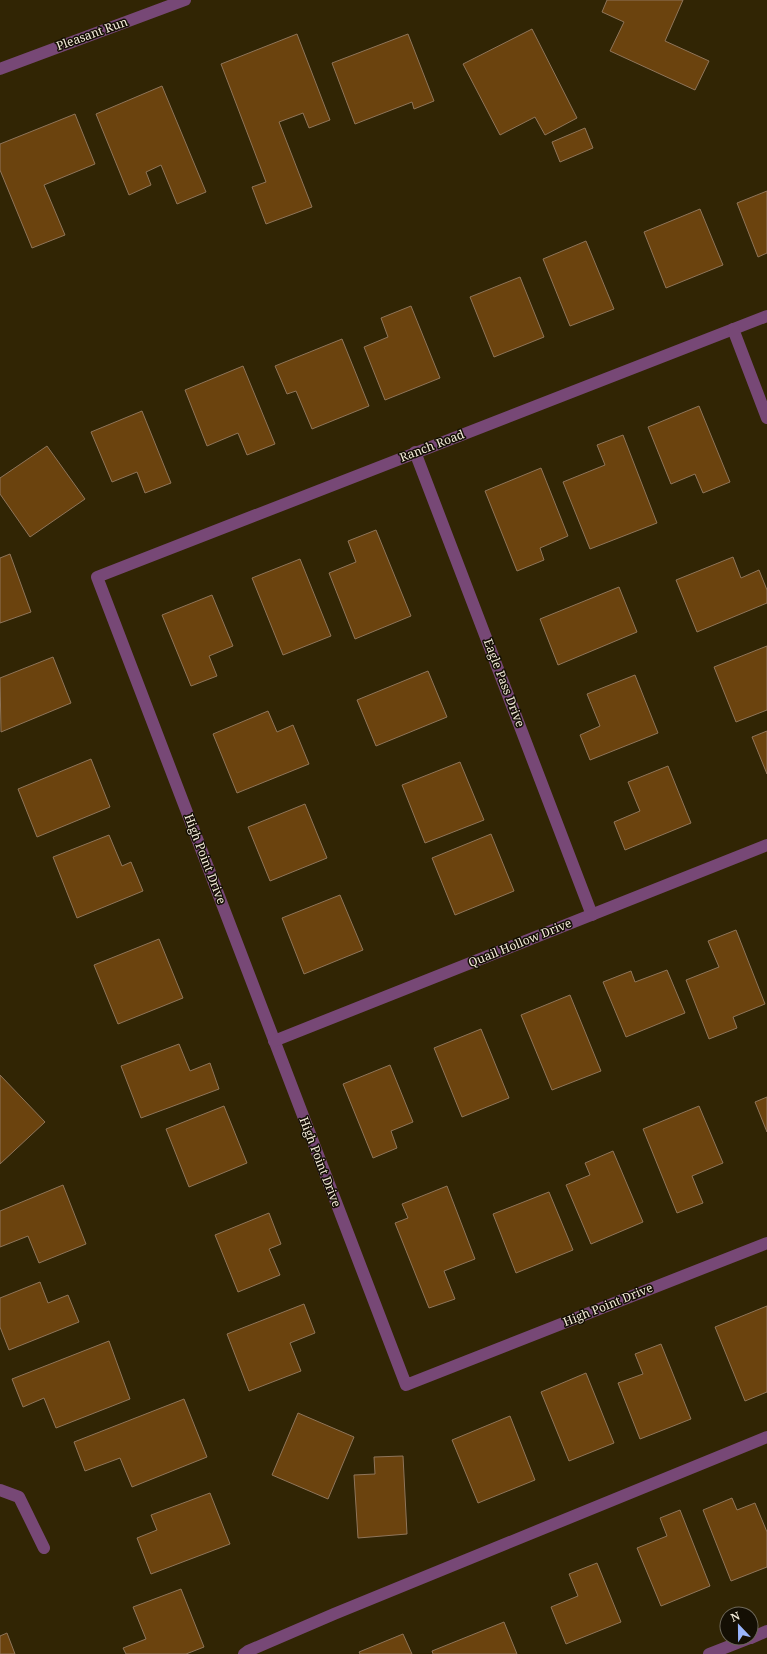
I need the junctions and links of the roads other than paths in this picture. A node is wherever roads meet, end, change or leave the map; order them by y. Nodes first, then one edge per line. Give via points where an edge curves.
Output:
1 (185, 0) edge
2 (0, 69) edge
3 (767, 316) edge
4 (733, 329) junction
5 (767, 418) edge
6 (416, 452) junction
7 (97, 576) joint
8 (767, 845) edge
9 (592, 915) junction
10 (274, 1042) junction
11 (767, 1243) edge
12 (767, 1437) edge
13 (0, 1490) edge
14 (44, 1548) dead end
15 (729, 1646) edge
16 (244, 1654) edge
17 (708, 1654) edge

1 - 2 street, Pleasant Run
3 - 4 street, Ranch Road
4 - 5 street
4 - 6 street, Ranch Road
6 - 7 street, Ranch Road
6 - 9 street, Eagle Pass Drive
7 - 10 street, High Point Drive
8 - 9 street, Quail Hollow Drive
9 - 10 street, Quail Hollow Drive
10 - 11 street, High Point Drive via 406,1385
12 - 16 street via 334,1614
13 - 14 street via 19,1498
15 - 17 street

